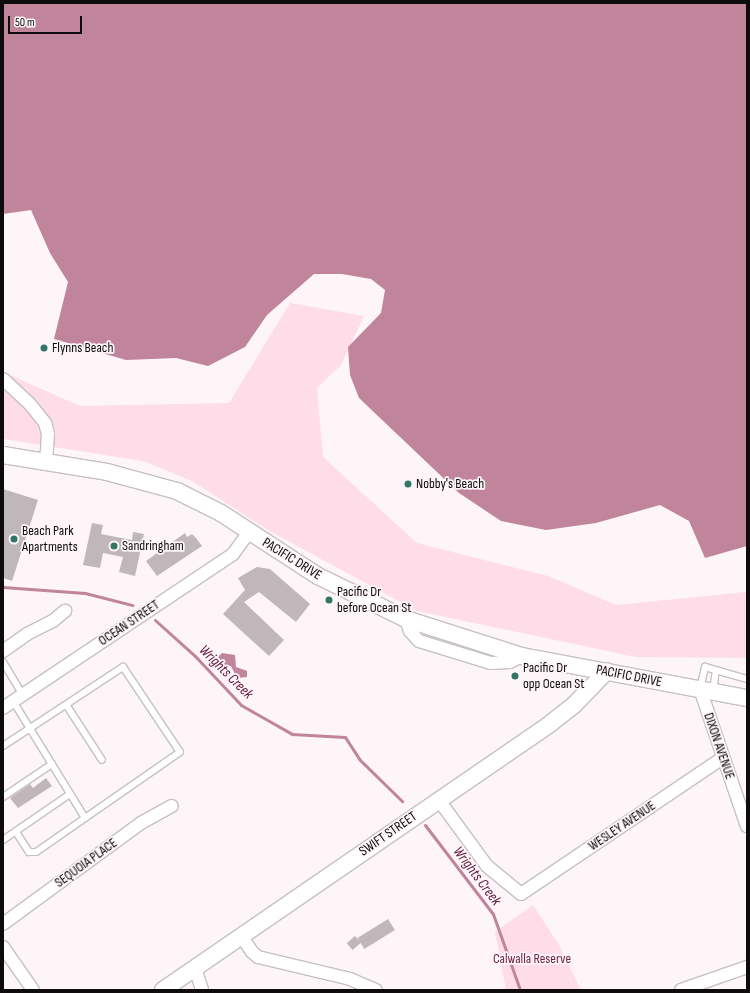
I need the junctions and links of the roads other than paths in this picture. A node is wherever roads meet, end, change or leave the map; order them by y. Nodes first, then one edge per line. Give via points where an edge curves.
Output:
1 (3, 379) edge
2 (3, 455) edge
3 (46, 462) junction
4 (249, 532) junction
5 (65, 611) dead end
6 (3, 651) edge
7 (3, 662) edge
8 (716, 670) junction
9 (607, 671) junction
10 (747, 680) edge
11 (706, 690) junction
12 (747, 698) edge
13 (13, 701) edge
14 (67, 706) junction
15 (29, 727) junction
16 (3, 746) edge
17 (722, 758) junction
18 (102, 760) dead end
19 (52, 764) junction
20 (70, 794) junction
21 (3, 797) edge
22 (438, 799) junction
23 (172, 806) dead end
24 (84, 818) junction
25 (747, 826) edge
26 (16, 832) junction
27 (3, 840) edge
28 (3, 924) edge
29 (241, 936) junction
30 (3, 947) edge
31 (747, 967) edge
32 (195, 968) junction
33 (33, 990) edge
34 (163, 990) edge
35 (202, 990) edge
36 (376, 990) edge
37 (681, 990) edge

1 - 3 street via 29,403 45,423 48,434
2 - 3 street, PACIFIC DRIVE
3 - 4 street, PACIFIC DRIVE via 107,472 178,491 221,513
4 - 9 street, PACIFIC DRIVE via 318,576 406,619 522,656
4 - 13 street, OCEAN STREET via 233,554
5 - 6 street
7 - 13 lane
8 - 10 lane
8 - 11 lane
8 - 11 lane via 705,667
9 - 11 street, PACIFIC DRIVE
9 - 22 street, SWIFT STREET via 557,719
11 - 12 street, PACIFIC DRIVE
11 - 17 street, DIXON AVENUE
13 - 15 lane
14 - 15 lane
14 - 18 lane
14 - 24 lane via 104,677 123,667 180,752
15 - 16 lane
15 - 19 lane
17 - 22 street, WESLEY AVENUE via 521,894 488,866
17 - 25 street, DIXON AVENUE
19 - 20 lane
19 - 21 lane
20 - 24 lane
20 - 26 lane
22 - 29 street, SWIFT STREET
23 - 28 street, SEQUOIA PLACE via 141,823
24 - 26 lane via 36,852 29,852
26 - 27 lane
29 - 32 street, SWIFT STREET
29 - 36 street via 258,957 350,979
30 - 33 street
31 - 37 street
32 - 34 street, SWIFT STREET
32 - 35 street

